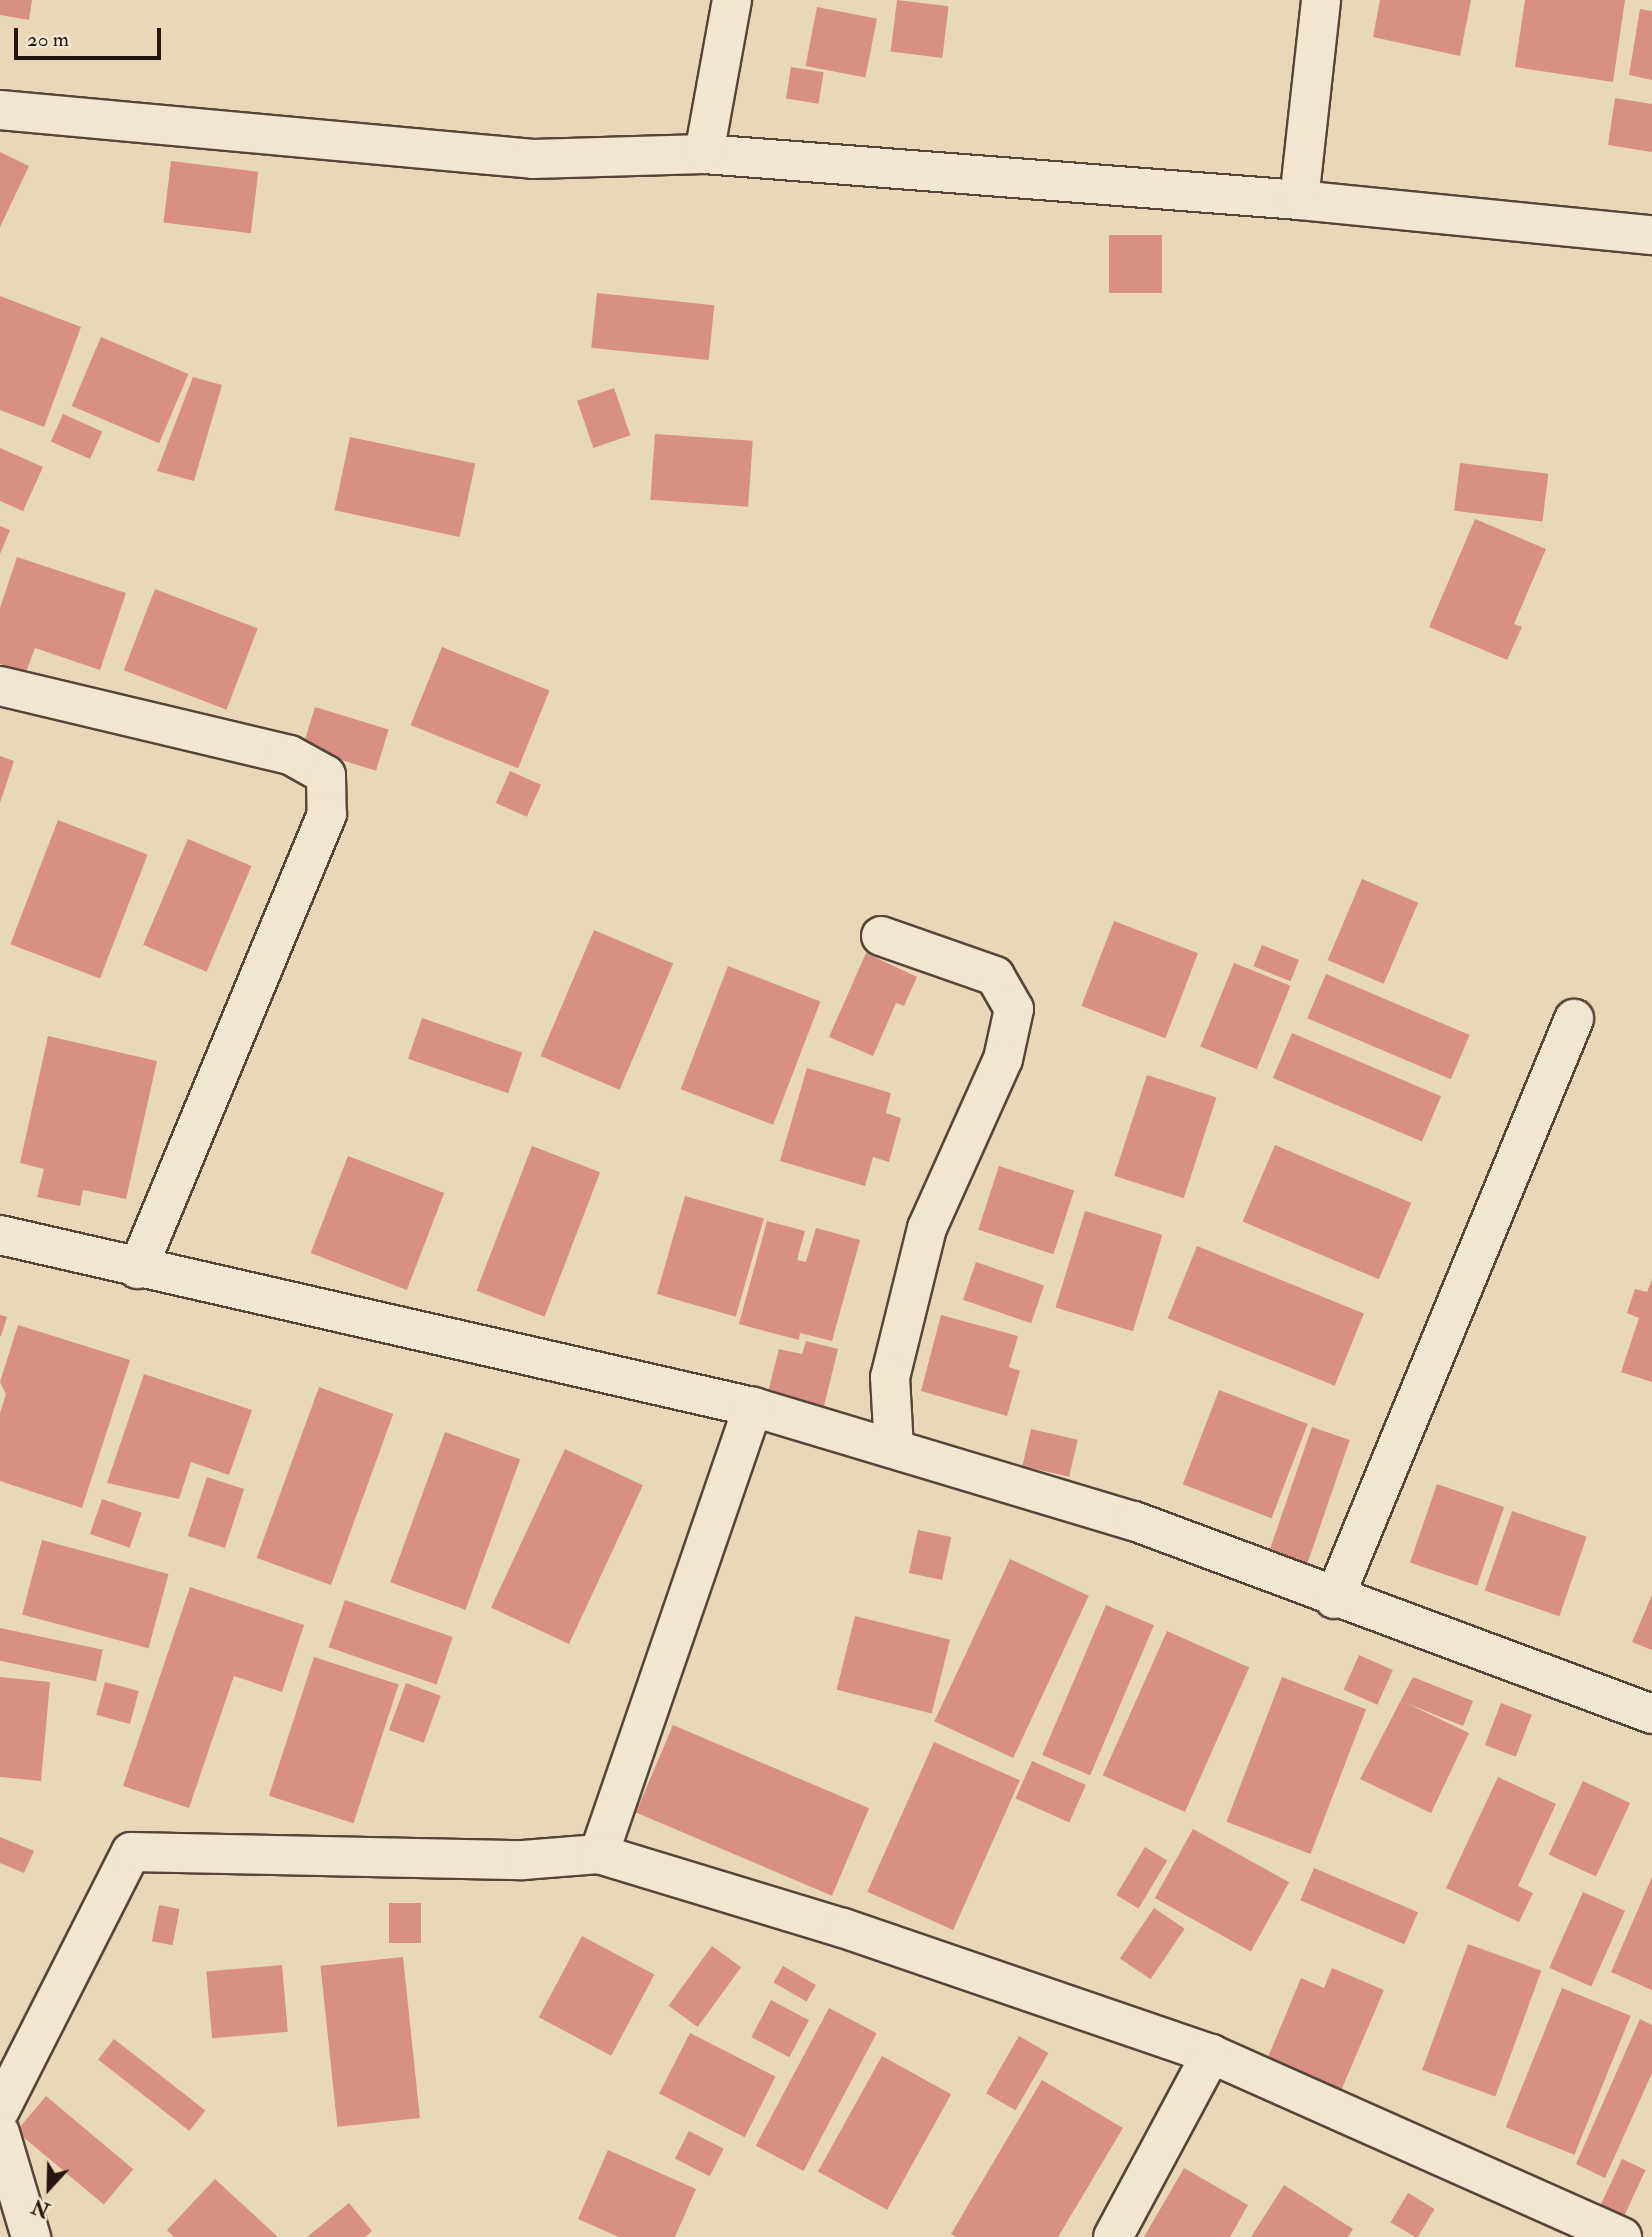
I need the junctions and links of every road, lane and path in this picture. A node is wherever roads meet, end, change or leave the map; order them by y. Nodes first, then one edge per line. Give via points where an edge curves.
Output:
1 (732, 0) edge
2 (1321, 0) edge
3 (0, 110) edge
4 (704, 154) junction
5 (1299, 200) junction
6 (1652, 235) edge
7 (0, 686) edge
8 (881, 936) dead end
9 (1574, 1019) dead end
10 (0, 1235) edge
11 (138, 1269) junction
12 (753, 1407) junction
13 (894, 1448) junction
14 (1334, 1598) junction
15 (1652, 1714) edge
16 (599, 1854) junction
17 (1211, 2054) junction
18 (0, 2110) edge
19 (0, 2133) edge
20 (31, 2237) edge
21 (1113, 2237) edge
22 (1622, 2237) edge

1 - 4 street
2 - 5 street
3 - 4 street via 533,159
4 - 5 street
5 - 6 street
7 - 11 street via 290,755 326,775 327,814
8 - 13 street via 995,976 1014,1009 1003,1059 927,1228 890,1377
9 - 14 street
10 - 11 street
11 - 12 street
12 - 13 street
12 - 16 street
13 - 14 street via 1134,1521
14 - 15 street
16 - 17 street via 843,1928
16 - 18 street via 523,1860 131,1852
17 - 21 street
17 - 22 street
19 - 20 street

